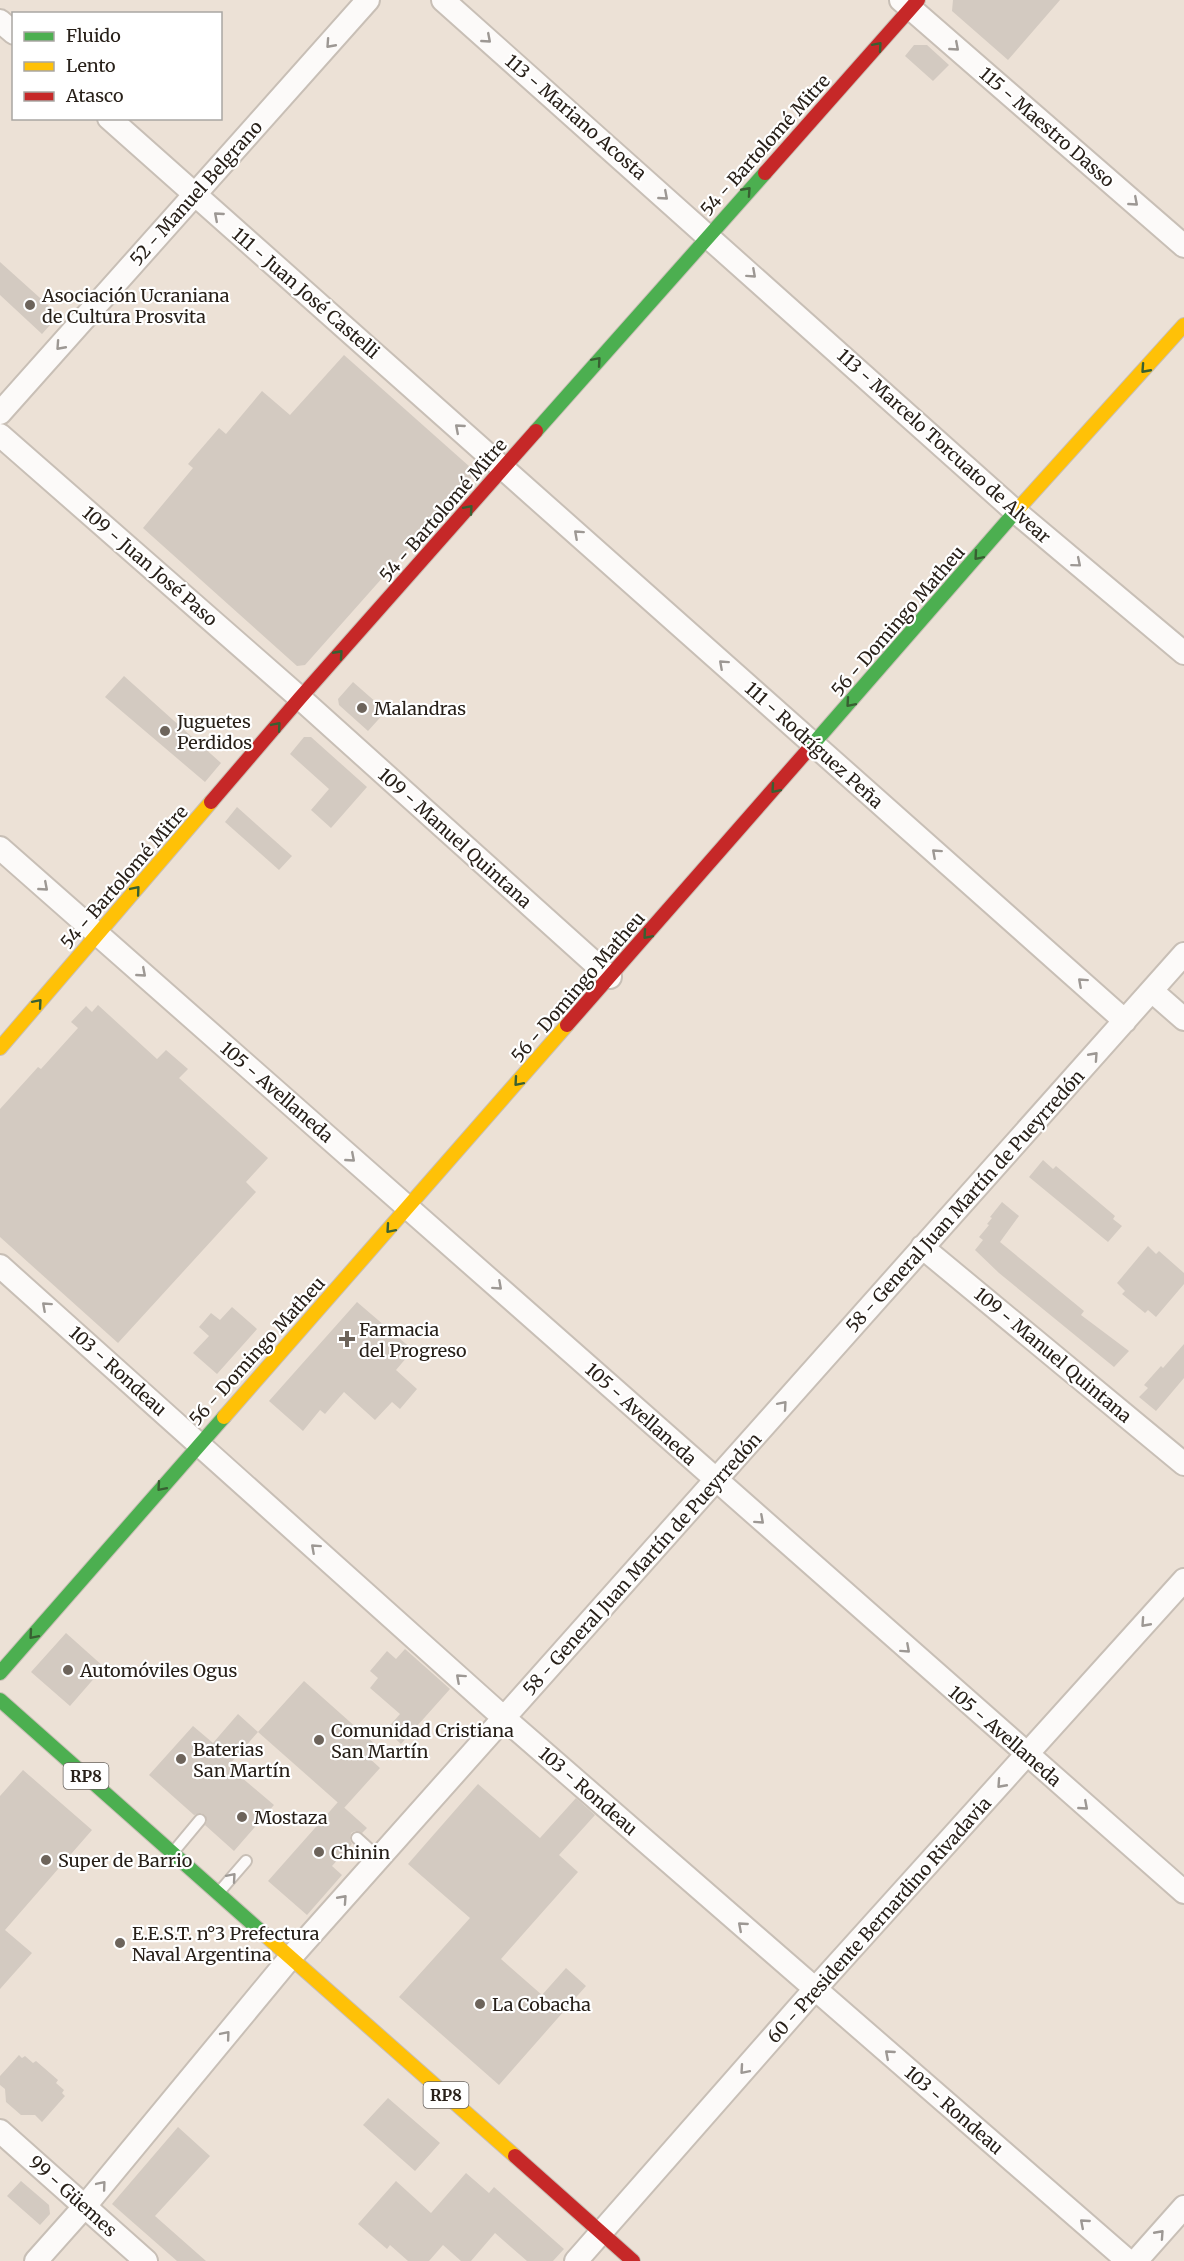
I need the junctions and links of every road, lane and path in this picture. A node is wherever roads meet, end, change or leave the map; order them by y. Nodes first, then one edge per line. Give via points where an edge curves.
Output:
1 (368, 0) edge
2 (443, 0) edge
3 (910, 3) edge
4 (0, 21) edge
5 (12, 31) edge
6 (111, 120) edge
7 (195, 195) junction
8 (708, 235) junction
9 (1184, 246) edge
10 (1184, 325) edge
11 (0, 413) edge
12 (0, 435) edge
13 (503, 467) junction
14 (1016, 512) junction
15 (1184, 652) edge
16 (300, 698) junction
17 (814, 745) junction
18 (0, 848) edge
19 (98, 935) junction
20 (1184, 954) edge
21 (610, 977) junction
22 (1152, 992) junction
23 (1184, 1018) edge
24 (1125, 1021) junction
25 (0, 1047) edge
26 (409, 1207) junction
27 (922, 1247) junction
28 (0, 1266) edge
29 (199, 1443) junction
30 (1184, 1464) edge
31 (717, 1481) junction
32 (1184, 1580) edge
33 (0, 1673) edge
34 (0, 1700) edge
35 (504, 1718) junction
36 (1027, 1756) junction
37 (200, 1820) dead end
38 (357, 1839) dead end
39 (173, 1853) junction
40 (379, 1858) junction
41 (246, 1861) dead end
42 (1184, 1892) edge
43 (218, 1893) junction
44 (291, 1958) junction
45 (815, 1989) junction
46 (0, 2131) edge
47 (85, 2206) junction
48 (1184, 2207) edge
49 (601, 2233) junction
50 (36, 2261) edge
51 (146, 2261) edge
52 (576, 2261) edge
53 (633, 2261) edge
54 (1128, 2261) edge
55 (1136, 2261) edge

1 -> 7 street, 52 - Manuel Belgrano
2 -> 8 street, 113 - Mariano Acosta
8 -> 3 street, 54 - Bartolomé Mitre
3 -> 9 street, 115 - Maestro Dasso
4 - 5 street
6 - 7 street, 111 - Juan José Castelli
7 -> 11 street, 52 - Manuel Belgrano
13 -> 7 street, 111 - Juan José Castelli
13 -> 8 street, 54 - Bartolomé Mitre
8 -> 14 street, 113 - Marcelo Torcuato de Alvear
10 -> 14 street, 56 - Domingo Matheu
12 - 16 street, 109 - Juan José Paso
16 -> 13 street, 54 - Bartolomé Mitre
17 -> 13 street, 111 - Rodríguez Peña
14 -> 15 street, 113 - Marcelo Torcuato de Alvear
14 -> 17 street, 56 - Domingo Matheu
19 -> 16 street, 54 - Bartolomé Mitre
16 - 21 street, 109 - Manuel Quintana
17 -> 21 street, 56 - Domingo Matheu
24 -> 17 street, 111 - Rodríguez Peña
18 -> 19 street, 105 - Avellaneda
25 -> 19 street, 54 - Bartolomé Mitre
19 -> 26 street, 105 - Avellaneda
20 - 22 street, 58 - General Juan Martín de Pueyrredón
21 -> 26 street, 56 - Domingo Matheu
22 - 23 street
22 - 24 street, 58 - General Juan Martín de Pueyrredón
27 -> 24 street, 58 - General Juan Martín de Pueyrredón
26 -> 29 street, 56 - Domingo Matheu
26 -> 31 street, 105 - Avellaneda
27 - 30 street, 109 - Manuel Quintana
31 -> 27 street, 58 - General Juan Martín de Pueyrredón
29 -> 28 street, 103 - Rondeau
29 -> 33 street, 56 - Domingo Matheu
35 -> 29 street, 103 - Rondeau
31 - 35 street, 58 - General Juan Martín de Pueyrredón
31 -> 36 street, 105 - Avellaneda
32 -> 36 street, 60 - Presidente Bernardino Rivadavia
34 - 39 street, RP8
35 - 40 street, 58 - General Juan Martín de Pueyrredón
45 -> 35 street, 103 - Rondeau
36 -> 42 street, 105 - Avellaneda
36 -> 45 street, 60 - Presidente Bernardino Rivadavia
37 - 39 lane
38 - 40 lane
39 - 43 street, RP8
44 -> 40 street, 58 - General Juan Martín de Pueyrredón
43 -> 41 lane
43 - 44 street, RP8
47 -> 44 street, 58 - General Juan Martín de Pueyrredón
44 - 49 street, RP8
45 -> 49 street, 60 - Presidente Bernardino Rivadavia
54 -> 45 street, 103 - Rondeau
46 - 47 street, 99 - Güemes
47 - 50 street, 58 - General Juan Martín de Pueyrredón
47 - 51 street, 99 - Güemes
55 -> 48 street
49 - 52 street, 60 - Presidente Bernardino Rivadavia
49 - 53 street, RP8

